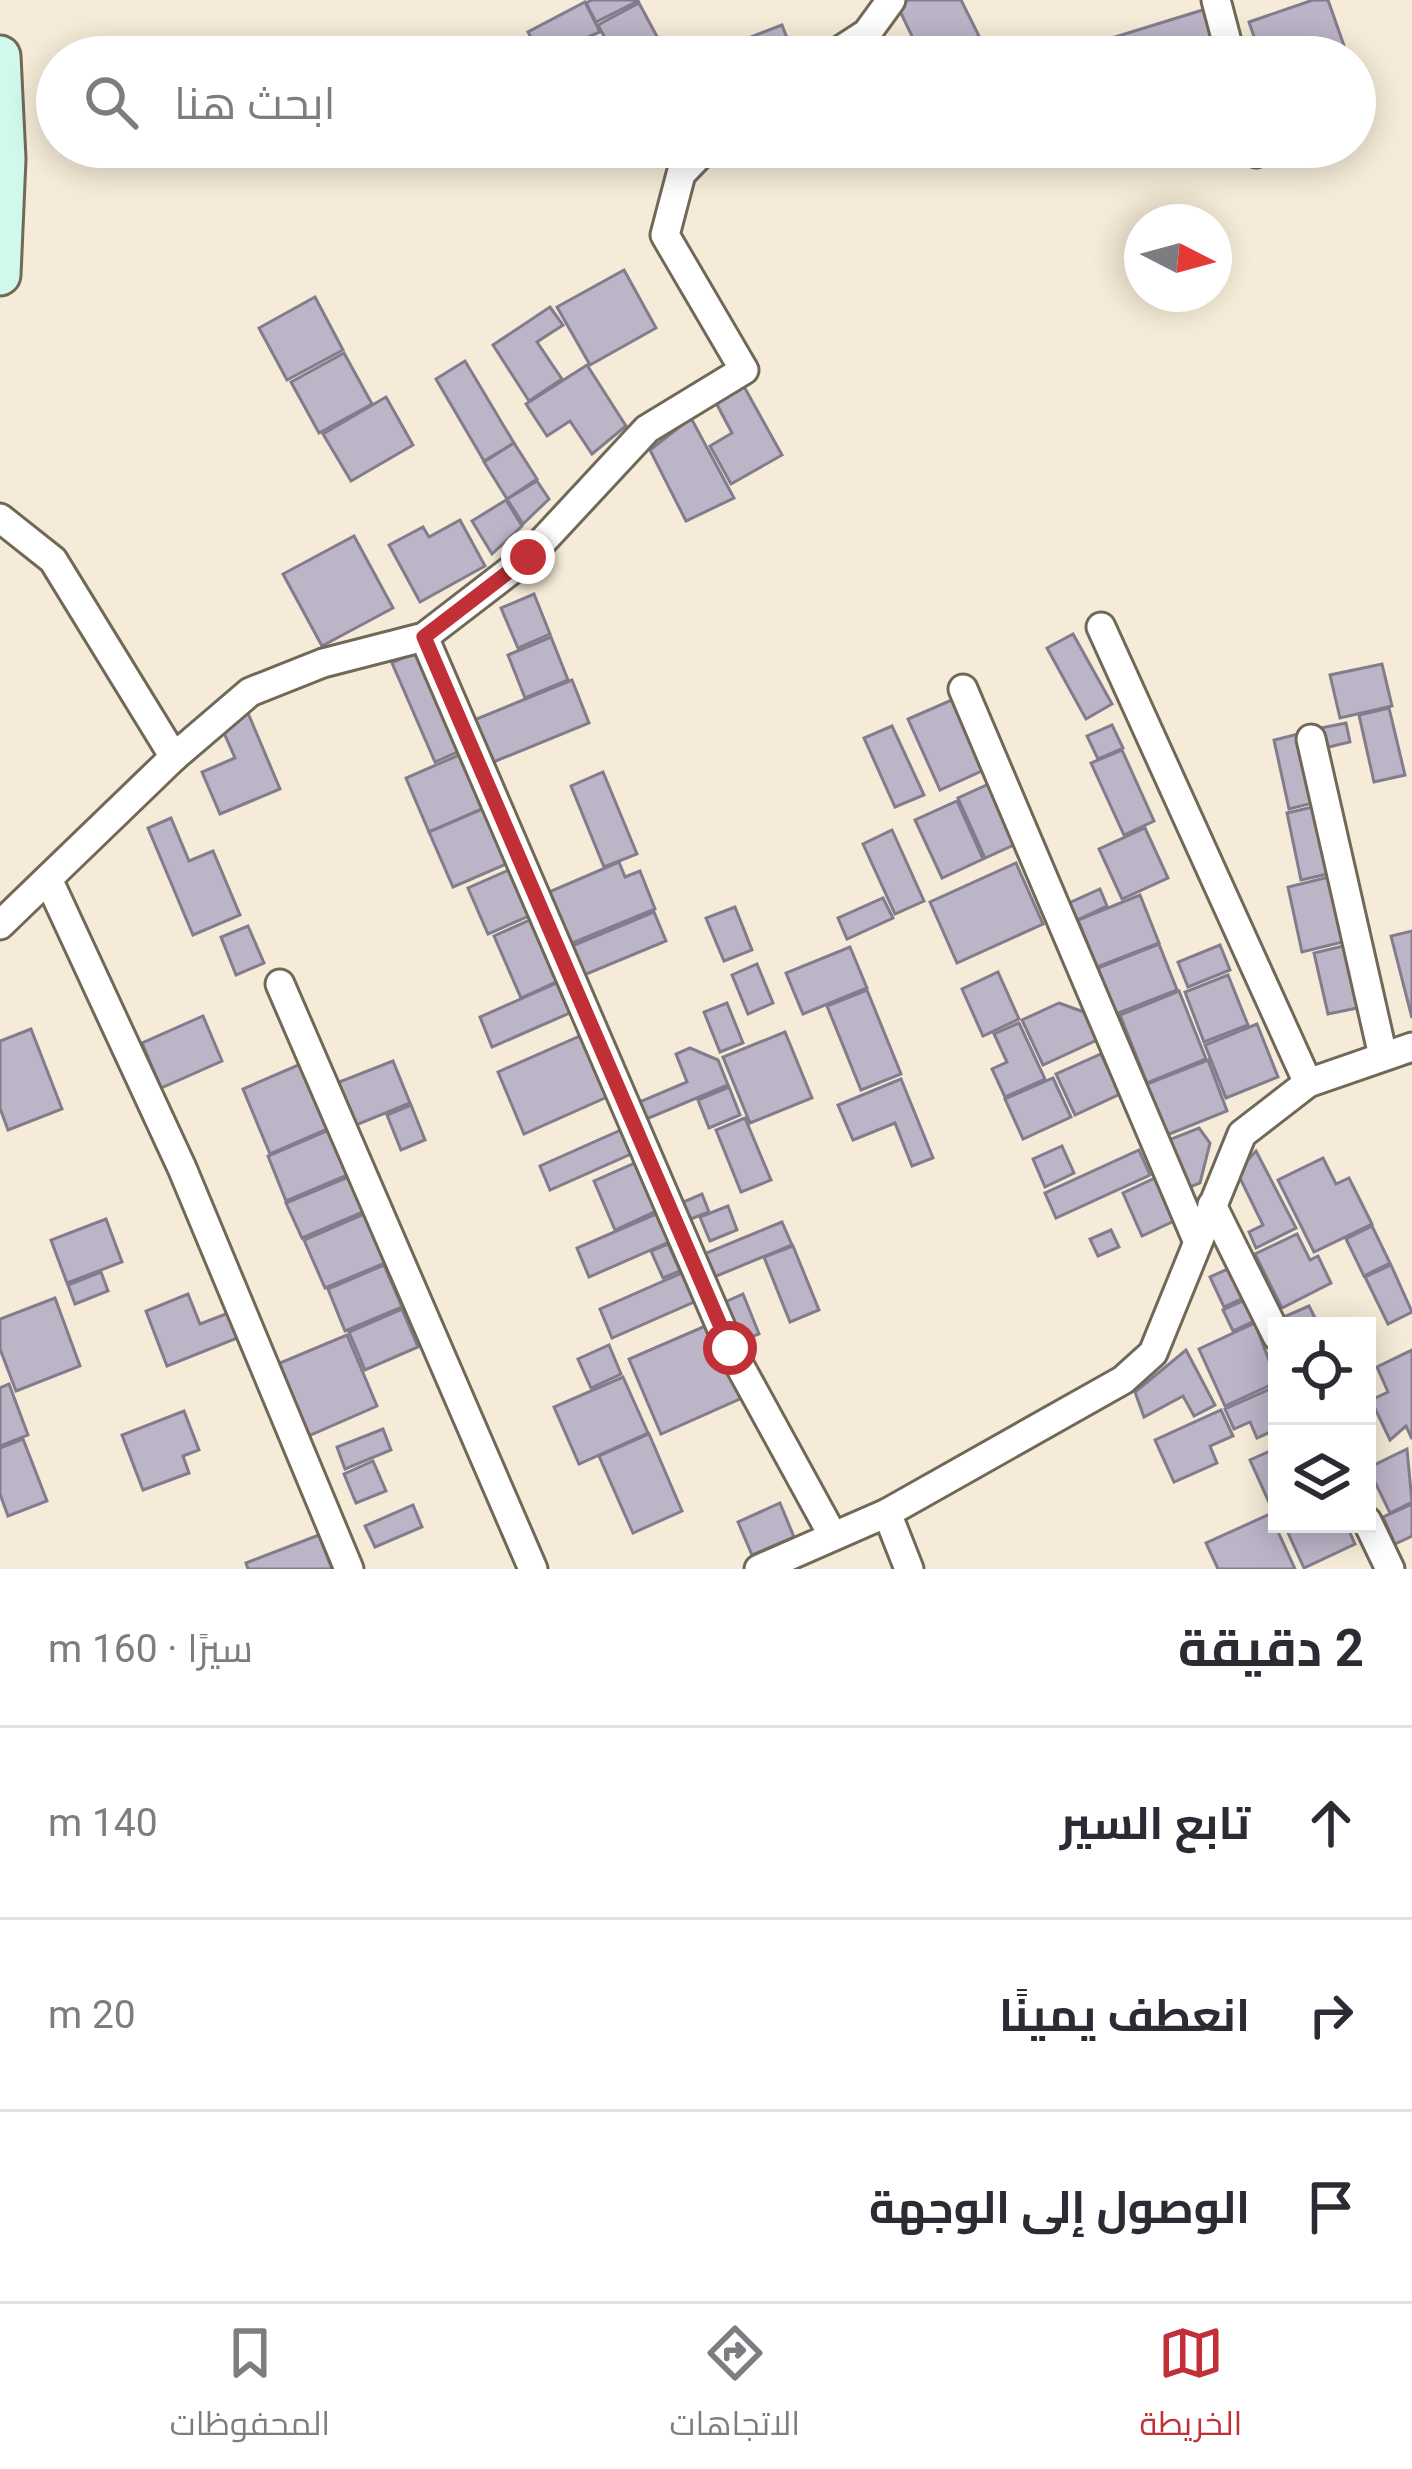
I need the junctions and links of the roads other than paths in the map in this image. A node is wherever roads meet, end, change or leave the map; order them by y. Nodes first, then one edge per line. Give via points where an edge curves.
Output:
1 (891, 0) edge
2 (1216, 0) edge
3 (862, 36) edge
4 (1225, 36) edge
5 (0, 56) edge
6 (687, 168) edge
7 (0, 275) edge
8 (0, 518) edge
9 (1101, 627) dead end
10 (424, 637) junction
11 (963, 689) dead end
12 (1311, 739) dead end
13 (174, 757) junction
14 (48, 879) junction
15 (0, 926) edge
16 (280, 984) dead end
17 (1412, 1047) edge
18 (1383, 1056) junction
19 (1308, 1083) junction
20 (1212, 1205) junction
21 (1197, 1240) junction
22 (1268, 1318) edge
23 (887, 1513) junction
24 (1373, 1533) edge
25 (833, 1536) junction
26 (349, 1569) edge
27 (533, 1569) edge
28 (759, 1569) edge
29 (909, 1569) edge
30 (1390, 1569) edge

1 - 3 street
2 - 4 street
5 - 7 street
6 - 10 street via 665,235 744,370 647,429 528,557
8 - 13 street via 53,560
9 - 19 street
10 - 13 street via 250,692
10 - 25 street via 730,1348
11 - 21 street
12 - 18 street
13 - 14 street
14 - 15 street
14 - 26 street via 182,1168
16 - 27 street
17 - 18 street
18 - 19 street
19 - 20 street via 1242,1134
20 - 21 street
20 - 22 street
21 - 23 street via 1153,1353 1123,1380
23 - 25 street
23 - 29 street
24 - 30 street
25 - 28 street

